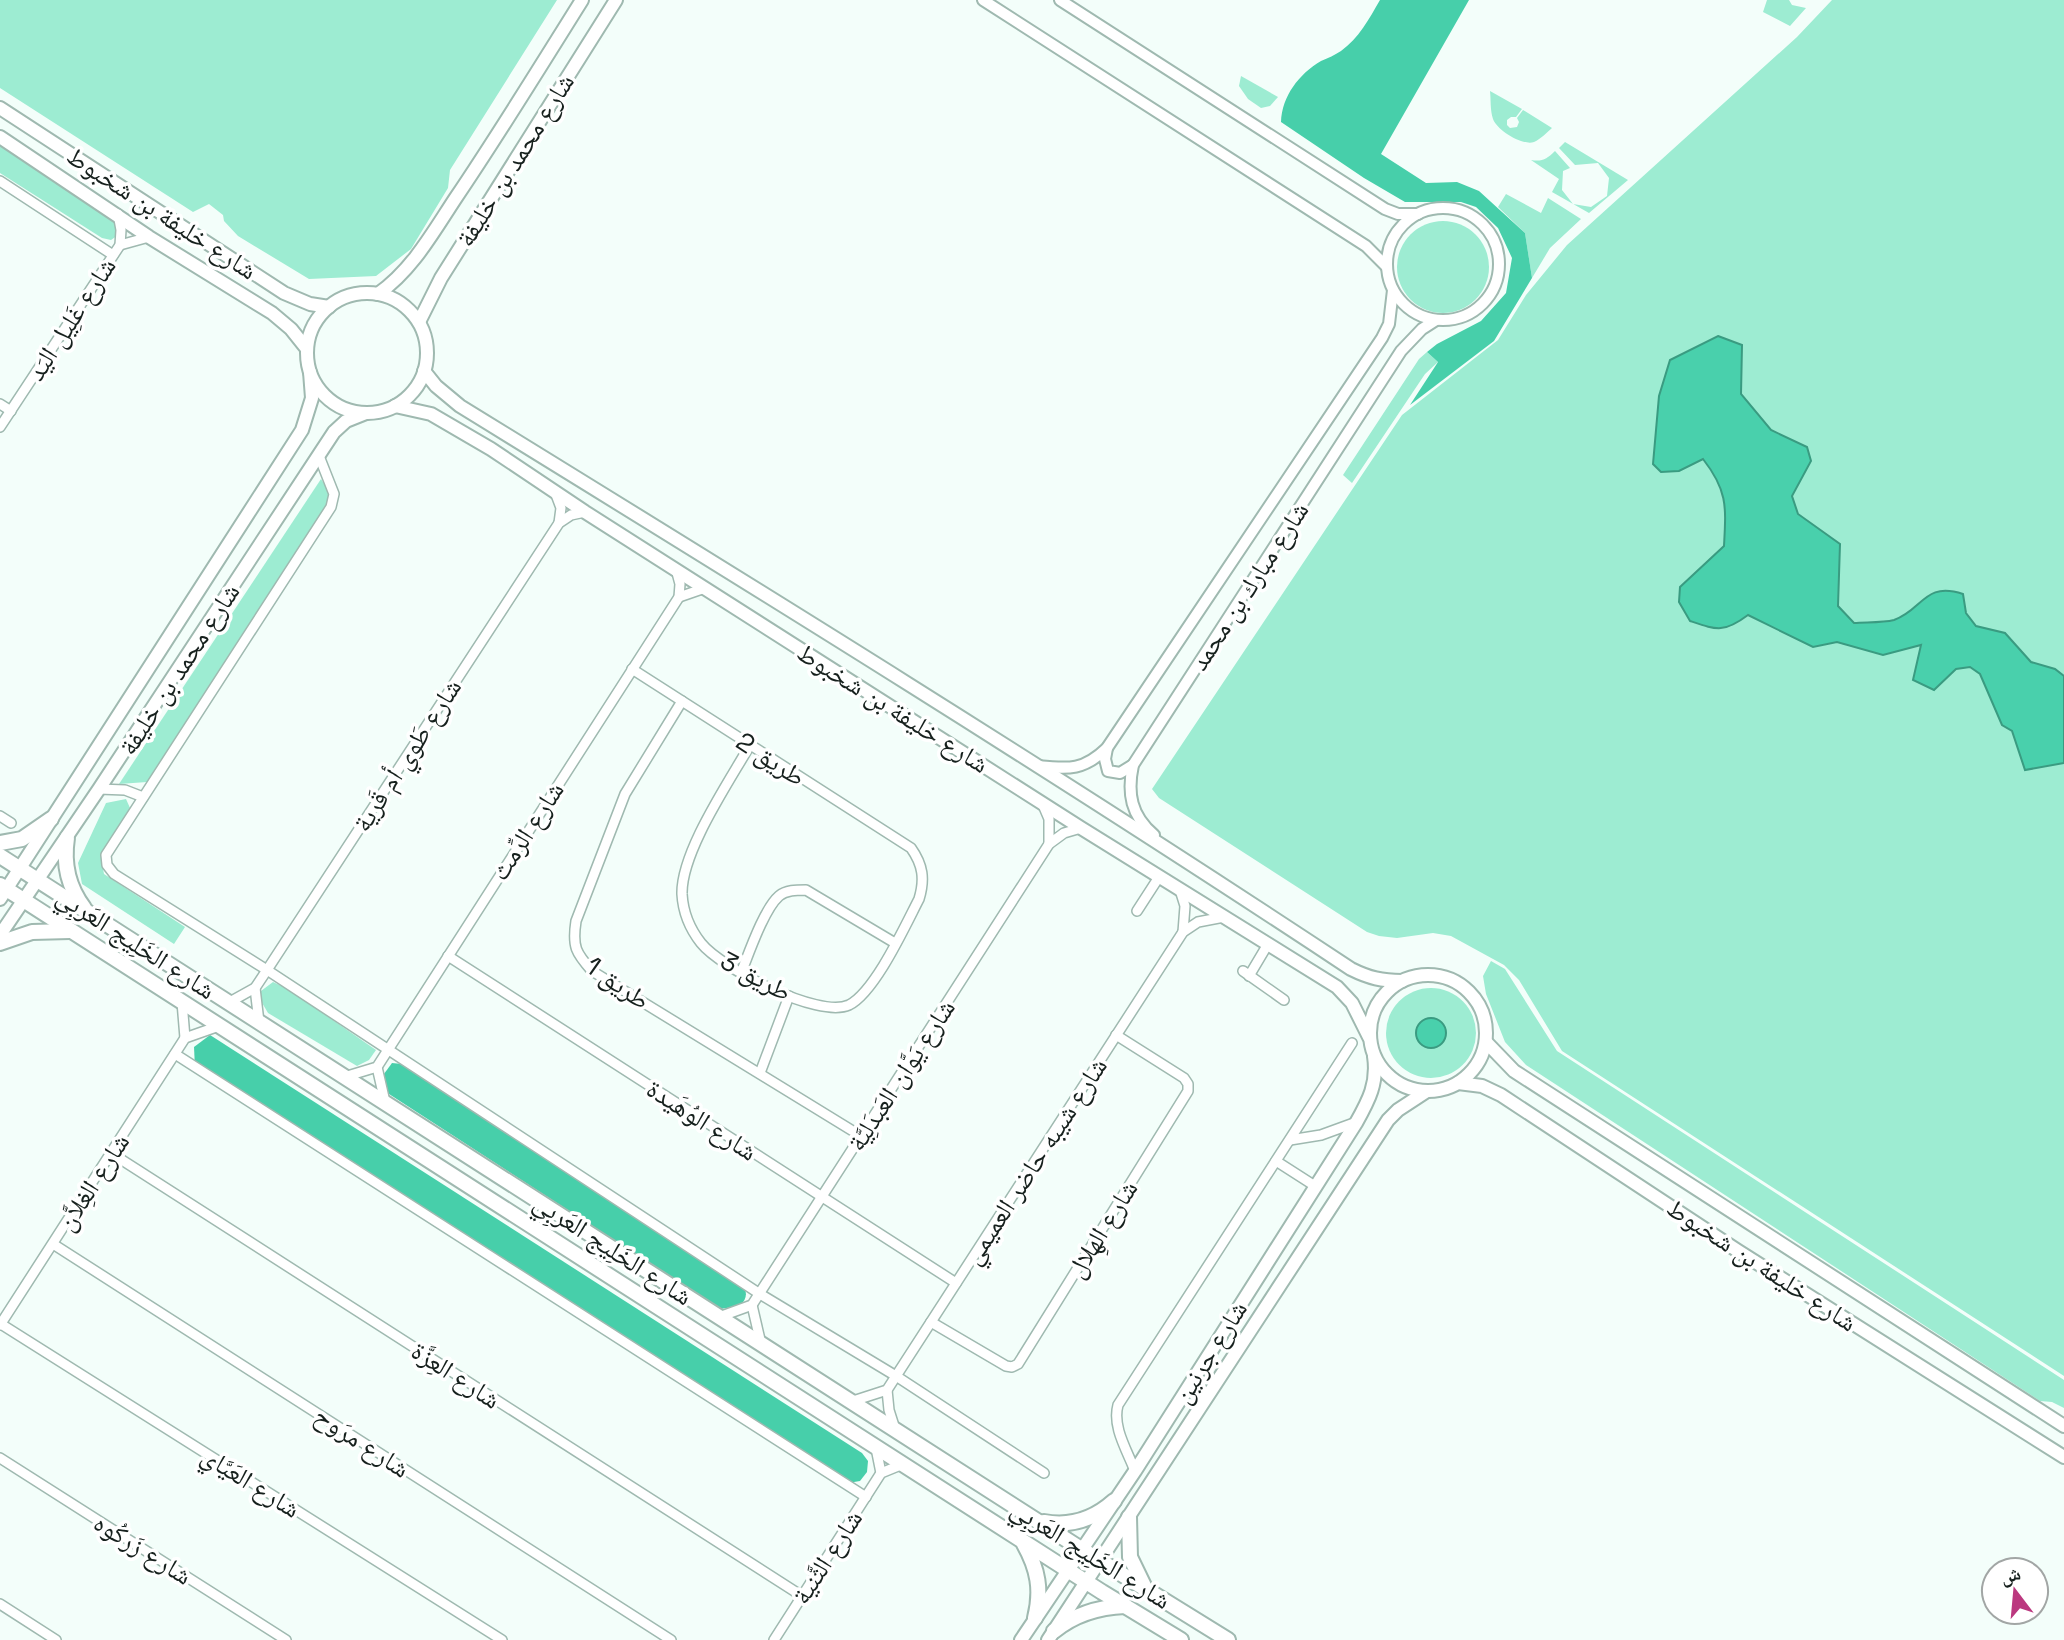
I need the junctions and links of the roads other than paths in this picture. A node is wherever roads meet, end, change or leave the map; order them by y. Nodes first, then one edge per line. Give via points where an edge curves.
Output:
1 (582, 0) edge
2 (615, 0) edge
3 (983, 0) edge
4 (1060, 0) edge
5 (0, 108) edge
6 (0, 138) edge
7 (0, 181) edge
8 (1418, 214) junction
9 (118, 215) junction
10 (149, 237) junction
11 (120, 245) junction
12 (113, 255) junction
13 (1387, 267) junction
14 (1393, 290) junction
15 (378, 294) junction
16 (329, 307) junction
17 (1436, 320) junction
18 (419, 322) junction
19 (307, 349) junction
20 (310, 372) junction
21 (424, 372) junction
22 (0, 404) edge
23 (394, 406) junction
24 (11, 411) junction
25 (366, 413) junction
26 (0, 427) edge
27 (319, 456) junction
28 (555, 492) junction
29 (585, 512) junction
30 (559, 523) junction
31 (675, 568) junction
32 (705, 588) junction
33 (679, 597) junction
34 (632, 669) junction
35 (682, 701) junction
36 (750, 745) junction
37 (1107, 748) junction
38 (1133, 765) junction
39 (1035, 766) junction
40 (99, 789) junction
41 (143, 797) junction
42 (1042, 802) junction
43 (0, 816) edge
44 (51, 819) junction
45 (11, 822) dead end
46 (1082, 828) junction
47 (67, 838) junction
48 (0, 843) edge
49 (1049, 844) junction
50 (911, 848) joint
51 (0, 856) edge
52 (1181, 857) junction
53 (19, 869) junction
54 (1159, 877) junction
55 (37, 880) junction
56 (1180, 890) junction
57 (2, 891) edge
58 (23, 900) junction
59 (1137, 911) dead end
60 (90, 914) junction
61 (1226, 918) junction
62 (70, 932) junction
63 (1183, 932) junction
64 (0, 935) edge
65 (0, 943) edge
66 (895, 943) junction
67 (1268, 944) junction
68 (448, 956) junction
69 (267, 970) junction
70 (741, 972) junction
71 (1402, 981) junction
72 (254, 988) junction
73 (789, 996) junction
74 (1284, 1000) dead end
75 (182, 1002) junction
76 (228, 1003) junction
77 (259, 1022) junction
78 (219, 1026) junction
79 (1116, 1035) junction
80 (1369, 1037) junction
81 (185, 1038) junction
82 (1486, 1042) junction
83 (1352, 1043) dead end
84 (387, 1050) junction
85 (175, 1054) junction
86 (1374, 1056) junction
87 (377, 1067) junction
88 (760, 1073) junction
89 (344, 1077) junction
90 (1458, 1083) junction
91 (1427, 1091) junction
92 (385, 1103) junction
93 (1304, 1117) junction
94 (1356, 1123) junction
95 (1321, 1135) junction
96 (861, 1136) junction
97 (1290, 1140) junction
98 (111, 1153) junction
99 (1276, 1161) junction
100 (1315, 1186) junction
101 (821, 1197) junction
102 (52, 1244) junction
103 (956, 1283) junction
104 (760, 1294) junction
105 (752, 1305) junction
106 (719, 1317) junction
107 (931, 1322) junction
108 (0, 1325) edge
109 (761, 1344) junction
110 (896, 1377) junction
111 (887, 1390) junction
112 (851, 1402) junction
113 (2064, 1426) edge
114 (895, 1430) junction
115 (876, 1446) junction
116 (2064, 1457) edge
117 (0, 1458) edge
118 (904, 1464) junction
119 (1135, 1471) junction
120 (881, 1473) junction
121 (1044, 1473) dead end
122 (866, 1497) junction
123 (1114, 1501) junction
124 (1129, 1517) junction
125 (1040, 1522) junction
126 (1022, 1540) junction
127 (1081, 1549) junction
128 (1100, 1561) junction
129 (1068, 1569) junction
130 (1086, 1582) junction
131 (1146, 1589) junction
132 (802, 1596) junction
133 (0, 1604) edge
134 (1125, 1606) junction
135 (1035, 1618) junction
136 (1051, 1636) edge
137 (56, 1640) edge
138 (286, 1640) edge
139 (502, 1640) edge
140 (671, 1640) edge
141 (774, 1640) edge
142 (1021, 1640) edge
143 (1181, 1640) edge
144 (1228, 1640) edge

1 - 15 main road, شارع محمد بن خليفة via 412,263
2 - 18 main road, شارع محمد بن خليفة via 441,278
3 - 13 street via 1344,231
4 - 8 street via 1385,209
5 - 16 main road, شارع خليفة بن شخبوط via 284,293
6 - 9 main road, شارع خليفة بن شخبوط
7 - 12 street
8 - 13 street via 1394,236
8 - 17 street via 1436,208 1473,216 1497,245 1497,283 1488,299 1473,312
9 - 10 main road, شارع خليفة بن شخبوط
9 - 11 street, شارع غَلِيل اليَد
10 - 11 street, شارع غَلِيل اليَد
10 - 19 main road, شارع خليفة بن شخبوط via 272,313
11 - 12 street, شارع غَلِيل اليَد
12 - 24 street, شارع غَلِيل اليَد
13 - 14 street
14 - 17 street via 1404,305
14 - 37 street, شارع مبارك بن محمد via 1390,324 1377,347
15 - 16 main road via 360,293
15 - 18 main road via 401,304
16 - 19 main road via 317,319
17 - 38 street, شارع مبارك بن محمد via 1401,351
18 - 21 main road via 427,354
19 - 20 main road
20 - 25 main road via 331,401
20 - 44 main road, شارع محمد بن خليفة via 312,398 302,430
21 - 23 main road via 417,386
21 - 39 main road, شارع خليفة بن شخبوط via 460,406
22 - 24 street
23 - 25 main road
23 - 28 main road, شارع خليفة بن شخبوط via 431,414
24 - 26 street, شارع غَلِيل اليَد
25 - 27 main road, شارع محمد بن خليفة via 346,421
27 - 40 main road, شارع محمد بن خليفة
27 - 41 street via 334,494 331,507
28 - 29 main road, شارع خليفة بن شخبوط
28 - 30 street via 561,508
29 - 30 street
29 - 31 main road, شارع خليفة بن شخبوط
30 - 69 street, شارع طَوي أم قَرية
31 - 32 main road, شارع خليفة بن شخبوط
31 - 33 street
32 - 33 street
32 - 42 main road, شارع خليفة بن شخبوط
33 - 34 street, شارع الرِّمث
34 - 35 street, طريق 2
34 - 68 street, شارع الرِّمث
35 - 36 street, طريق 2
35 - 88 street, طريق 1 via 625,794 576,921 576,953 592,971
36 - 50 street, طريق 2
36 - 70 street, طريق 3 via 699,836 682,892 685,912 702,945
37 - 38 street via 1108,771 1120,773
37 - 39 street, شارع مبارك بن محمد via 1079,767
38 - 52 street via 1129,784 1137,817
39 - 52 main road, شارع خليفة بن شخبوط
40 - 41 street via 125,790
40 - 47 main road, شارع محمد بن خليفة
41 - 69 street via 106,855 107,865 114,874
42 - 46 main road, شارع خليفة بن شخبوط
42 - 49 street via 1049,819
43 - 45 street
44 - 48 highway via 22,839
44 - 53 main road, شارع محمد بن خليفة
46 - 49 street
46 - 54 main road, شارع خليفة بن شخبوط
47 - 55 main road, شارع محمد بن خليفة
47 - 60 highway via 68,875
49 - 96 street, شارع يَوَّان العَبدَلِيَّة
50 - 66 street, طريق 3 via 919,859 923,885
51 - 53 highway, شارع الخَلِيج العَربِي
52 - 71 main road, شارع خليفة بن شخبوط via 1351,970 1368,978
53 - 55 highway, شارع الخَلِيج العَربِي
53 - 57 main road, شارع محمد بن خليفة
54 - 56 main road, شارع خليفة بن شخبوط
54 - 59 street
55 - 58 main road, شارع محمد بن خليفة
55 - 60 highway, شارع الخَلِيج العَربِي
56 - 61 main road, شارع خليفة بن شخبوط
56 - 63 street via 1185,906
57 - 58 highway, شارع الخَلِيج العَربِي
58 - 62 highway, شارع الخَلِيج العَربِي
58 - 64 main road, شارع محمد بن خليفة
60 - 76 highway, شارع الخَلِيج العَربِي
61 - 63 street via 1207,919
61 - 67 main road, شارع خليفة بن شخبوط
62 - 65 highway via 32,932
62 - 75 highway, شارع الخَلِيج العَربِي
63 - 79 street, شارع شيبه حاضر العميمي
66 - 70 street via 806,890 792,890 778,896 764,918
66 - 73 street, طريق 3 via 871,985 848,1005 816,1005
67 - 74 street via 1246,974
67 - 80 main road, شارع خليفة بن شخبوط via 1337,987 1352,1003
68 - 84 street, شارع الرِّمث
68 - 101 street, شارع الوُهَيدة
69 - 72 street, شارع طَوي أم قَرية
69 - 84 street
70 - 73 street, طريق 3
71 - 80 main road via 1377,1004
71 - 82 main road via 1420,975 1458,983 1480,1008
72 - 76 street, شارع طَوي أم قَرية
72 - 77 street
73 - 88 street
75 - 78 highway, شارع الخَلِيج العَربِي
75 - 81 street
76 - 77 highway, شارع الخَلِيج العَربِي
77 - 89 highway, شارع الخَلِيج العَربِي
78 - 81 street
78 - 115 highway, شارع الخَلِيج العَربِي
79 - 103 street, شارع شيبه حاضر العميمي
79 - 107 street, شارع الهِلال via 1184,1078 1188,1091 1018,1363 1006,1366
80 - 86 main road
81 - 85 street, شارع الغِلاَّن
82 - 90 main road via 1471,1072
82 - 113 main road, شارع خليفة بن شخبوط via 1514,1072
83 - 93 street
84 - 87 street, شارع الرِّمث
84 - 104 street
85 - 98 street, شارع الغِلاَّن
85 - 122 street
86 - 91 main road via 1395,1081
86 - 94 main road, شارع جرنين via 1375,1085
87 - 89 street
87 - 92 street
88 - 96 street, طريق 1
89 - 92 highway, شارع الخَلِيج العَربِي
90 - 91 main road
90 - 116 main road, شارع خليفة بن شخبوط via 1482,1086 1501,1095
91 - 124 main road, شارع جرنين via 1388,1120
92 - 106 highway, شارع الخَلِيج العَربِي
93 - 95 street
93 - 97 street
94 - 95 street
94 - 100 main road, شارع جرنين
95 - 97 street
96 - 101 street, شارع يَوَّان العَبدَلِيَّة
97 - 99 street
98 - 102 street, شارع الغِلاَّن
98 - 132 street, شارع العِزَّة
99 - 100 street
99 - 119 street via 1118,1405 1116,1424
100 - 119 main road, شارع جرنين
101 - 103 street, شارع الوُهَيدة
101 - 104 street, شارع يَوَّان العَبدَلِيَّة
102 - 108 street, شارع الغِلاَّن
102 - 140 street, شارع مرَوح
103 - 107 street, شارع شيبه حاضر العميمي
104 - 105 street, شارع يَوَّان العَبدَلِيَّة
104 - 110 street
105 - 106 street
105 - 109 street
106 - 109 highway, شارع الخَلِيج العَربِي
107 - 110 street, شارع شيبه حاضر العميمي
108 - 139 street, شارع العَيَّاي
109 - 112 highway, شارع الخَلِيج العَربِي
110 - 111 street, شارع شيبه حاضر العميمي
110 - 121 street
111 - 112 street
111 - 114 street
112 - 114 highway, شارع الخَلِيج العَربِي
114 - 125 highway, شارع الخَلِيج العَربِي
115 - 118 highway, شارع الخَلِيج العَربِي
115 - 120 street
117 - 138 street, شارع زَركُوه
118 - 120 street
118 - 126 highway, شارع الخَلِيج العَربِي
119 - 123 main road, شارع جرنين
120 - 122 street, شارع الثَّنية
122 - 132 street, شارع الثَّنية
123 - 125 highway via 1084,1520
123 - 127 main road, شارع جرنين
124 - 128 main road, شارع جرنين
124 - 131 highway via 1130,1557
125 - 127 highway, شارع الخَلِيج العَربِي
126 - 129 highway, شارع الخَلِيج العَربِي
126 - 135 highway via 1038,1577
127 - 128 highway, شارع الخَلِيج العَربِي
127 - 129 main road, شارع جرنين
128 - 130 main road, شارع جرنين
128 - 131 highway, شارع الخَلِيج العَربِي
129 - 130 highway, شارع الخَلِيج العَربِي
129 - 135 main road, شارع جرنين
130 - 134 highway, شارع الخَلِيج العَربِي
130 - 136 main road, شارع جرنين
131 - 144 highway, شارع الخَلِيج العَربِي
132 - 141 street, شارع الثَّنية
133 - 137 street
134 - 136 highway via 1071,1619
134 - 143 highway, شارع الخَلِيج العَربِي
135 - 142 main road, شارع جرنين

